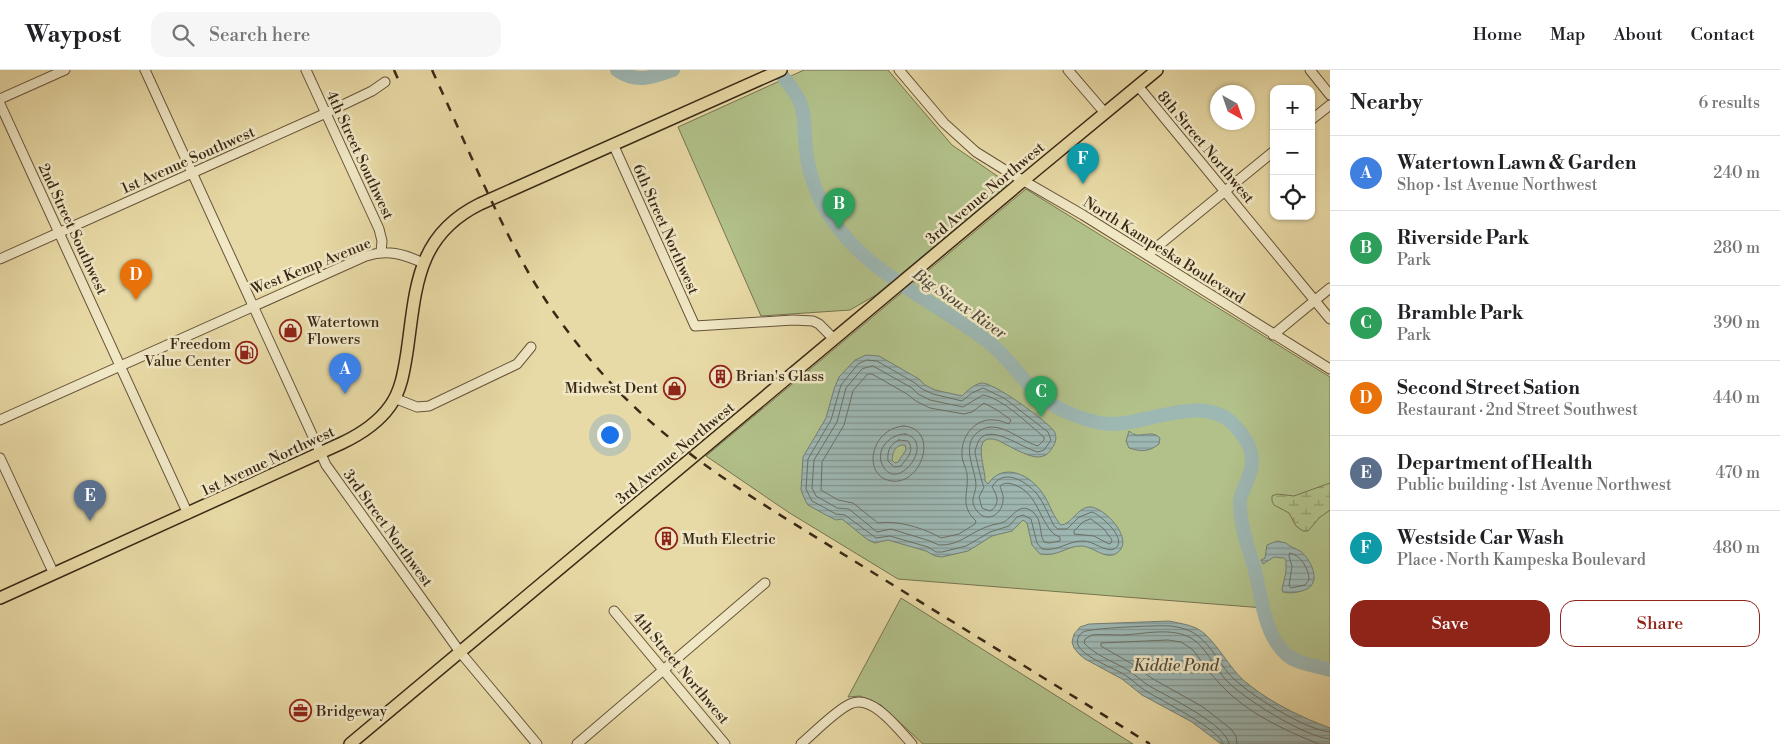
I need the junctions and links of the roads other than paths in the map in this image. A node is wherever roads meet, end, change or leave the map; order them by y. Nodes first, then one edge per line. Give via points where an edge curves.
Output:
1 (65, 70) edge
2 (145, 70) edge
3 (306, 70) edge
4 (781, 70) edge
5 (899, 70) edge
6 (1068, 70) edge
7 (1157, 70) edge
8 (1310, 70) edge
9 (385, 82) dead end
10 (1138, 86) junction
11 (1330, 95) edge
12 (0, 99) edge
13 (0, 104) edge
14 (1330, 104) edge
15 (326, 113) junction
16 (1105, 113) junction
17 (1315, 117) edge
18 (613, 144) junction
19 (1270, 154) edge
20 (193, 173) junction
21 (1024, 180) junction
22 (1224, 191) junction
23 (60, 233) junction
24 (381, 252) junction
25 (1147, 255) junction
26 (0, 259) edge
27 (424, 263) junction
28 (1330, 288) edge
29 (1315, 301) junction
30 (254, 306) junction
31 (1330, 319) edge
32 (1273, 335) junction
33 (834, 339) junction
34 (531, 347) dead end
35 (120, 366) junction
36 (1330, 369) edge
37 (394, 398) junction
38 (0, 420) edge
39 (320, 453) junction
40 (0, 458) edge
41 (188, 514) junction
42 (54, 574) junction
43 (765, 583) dead end
44 (0, 598) edge
45 (614, 611) dead end
46 (460, 652) junction
47 (664, 670) junction
48 (350, 744) edge
49 (537, 744) edge
50 (577, 744) edge
51 (726, 744) edge
52 (801, 744) edge
53 (912, 744) edge

1 - 12 street
2 - 20 street, 3rd Street Northwest
3 - 15 street, 4th Street Southwest
4 - 18 main road
5 - 21 street, North Kampeska Boulevard via 960,139
6 - 16 street
7 - 10 main road, 3rd Avenue Northwest
8 - 11 street
9 - 15 street, 1st Avenue Southwest
10 - 16 main road, 3rd Avenue Northwest
10 - 22 street, 8th Street Northwest
13 - 23 street, 2nd Street Southwest
14 - 17 street
15 - 20 street, 1st Avenue Southwest
15 - 24 street, 4th Street Southwest via 379,229
16 - 21 main road, 3rd Avenue Northwest
18 - 27 main road via 463,213 443,230
18 - 33 street, 6th Street Northwest via 695,326 813,321
19 - 22 street
20 - 23 street, 1st Avenue Southwest
20 - 30 street, 3rd Street Northwest
21 - 25 street, North Kampeska Boulevard
21 - 33 main road, 3rd Avenue Northwest
22 - 25 street
22 - 29 street, 8th Street Northwest
23 - 26 street, 1st Avenue Southwest
23 - 35 street, 2nd Street Southwest
24 - 27 street, West Kemp Avenue via 401,254
24 - 30 street, West Kemp Avenue
25 - 32 street, North Kampeska Boulevard
27 - 37 main road via 418,280 402,377
28 - 29 street
29 - 31 street, 8th Street Northwest
29 - 32 street
30 - 35 street, West Kemp Avenue
30 - 39 street, 3rd Street Northwest
32 - 36 street, North Kampeska Boulevard
33 - 46 main road, 3rd Avenue Northwest
34 - 37 street via 517,364 429,406 418,407
35 - 38 street, West Kemp Avenue
35 - 41 street, 2nd Street Southwest
37 - 39 main road, 1st Avenue Northwest via 381,417 365,431
39 - 41 main road, 1st Avenue Northwest
39 - 46 street, 3rd Street Northwest
40 - 42 street
41 - 42 main road, 1st Avenue Northwest
42 - 44 main road, 1st Avenue Northwest
43 - 47 street
45 - 47 street, 4th Street Northwest
46 - 48 main road, 3rd Avenue Northwest
46 - 49 street, 3rd Street Northwest
47 - 50 street
47 - 51 street, 4th Street Northwest
52 - 53 street via 854,702 865,702 887,717

